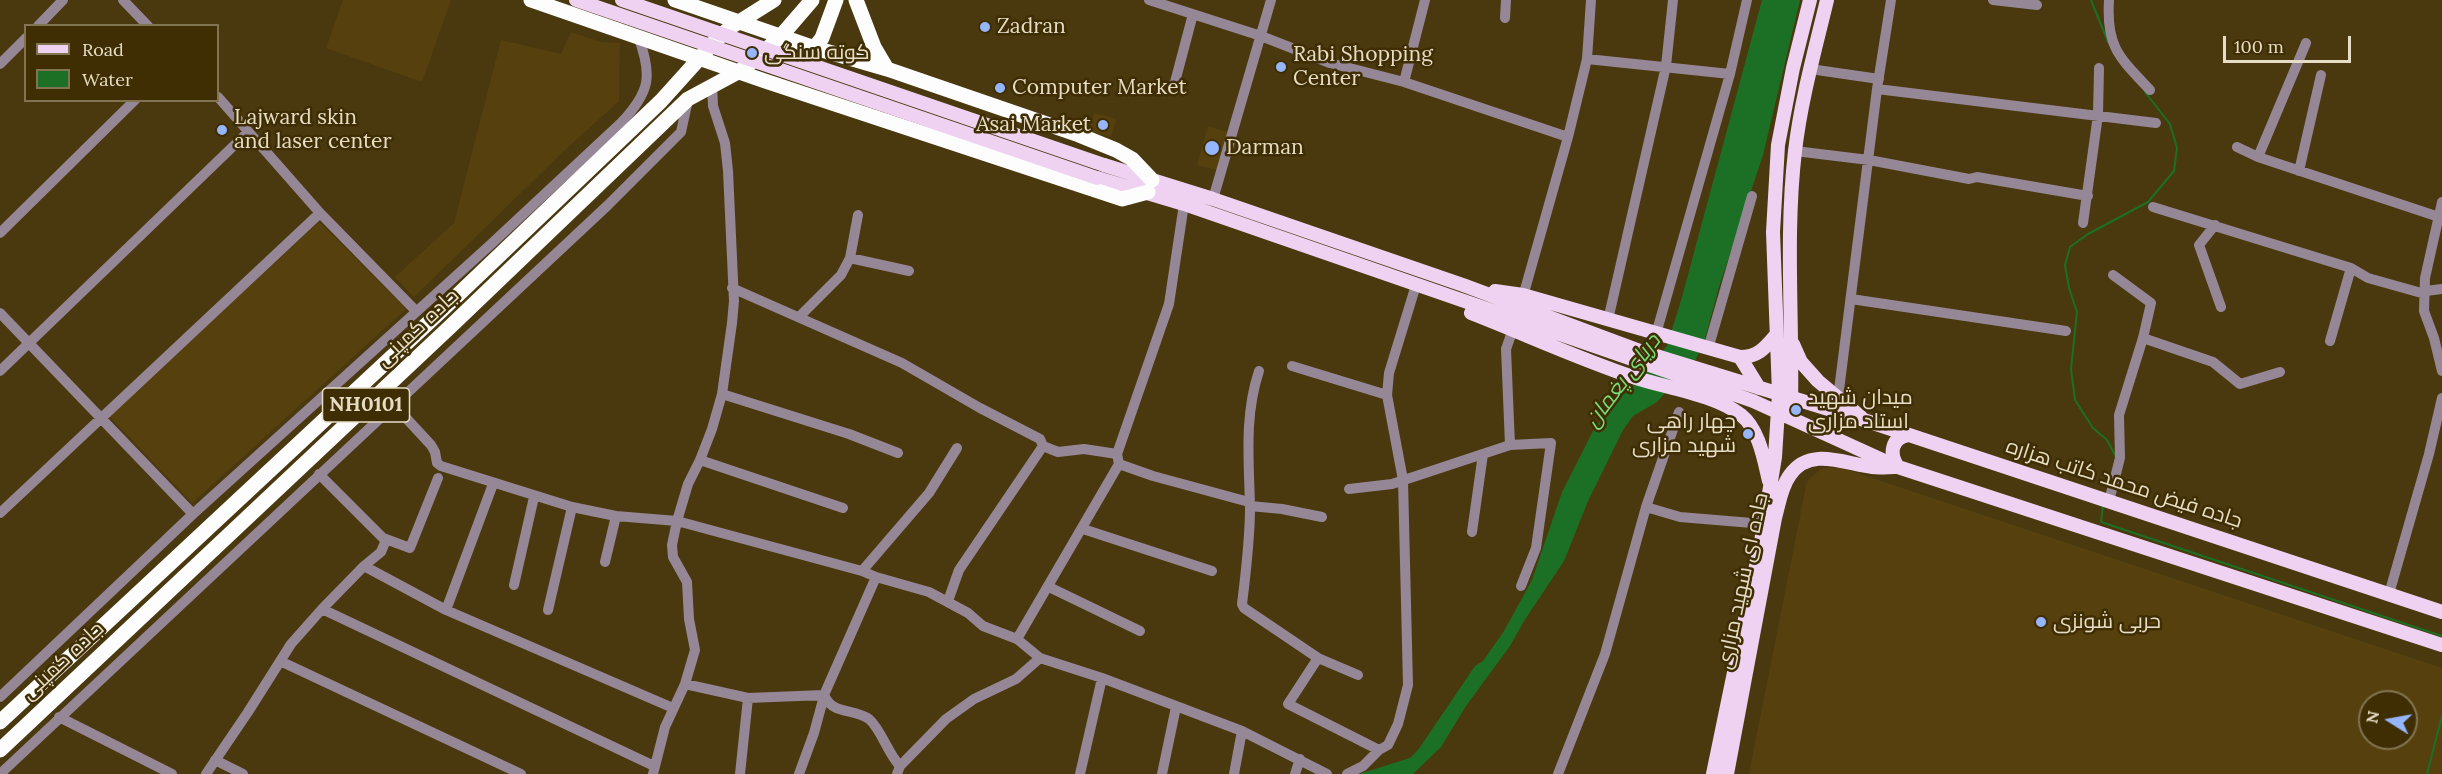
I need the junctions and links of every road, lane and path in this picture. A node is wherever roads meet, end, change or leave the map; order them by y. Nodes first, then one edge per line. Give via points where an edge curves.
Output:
1 (63, 0) edge
2 (123, 0) edge
3 (531, 0) edge
4 (576, 0) edge
5 (622, 0) edge
6 (675, 0) edge
7 (774, 0) edge
8 (812, 0) edge
9 (836, 0) edge
10 (856, 0) edge
11 (1149, 0) edge
12 (1271, 0) edge
13 (1425, 0) edge
14 (1506, 0) edge
15 (1591, 0) edge
16 (1673, 0) edge
17 (1747, 0) edge
18 (1810, 0) edge
19 (1827, 0) edge
20 (1891, 0) edge
21 (1993, 0) edge
22 (2109, 0) edge
23 (2037, 5) dead end
24 (1193, 14) junction
25 (1505, 18) dead end
26 (740, 22) junction
27 (40, 24) edge
28 (146, 24) edge
29 (638, 36) junction
30 (781, 36) junction
31 (1261, 36) junction
32 (24, 40) edge
33 (2307, 43) dead end
34 (815, 48) junction
35 (700, 57) junction
36 (1587, 59) junction
37 (0, 64) edge
38 (1666, 66) junction
39 (2099, 68) dead end
40 (887, 69) junction
41 (1810, 69) junction
42 (740, 71) junction
43 (1730, 74) junction
44 (2321, 75) dead end
45 (770, 82) junction
46 (1175, 82) dead end
47 (1404, 82) junction
48 (712, 84) junction
49 (1878, 84) junction
50 (2150, 90) dead end
51 (219, 98) edge
52 (688, 99) junction
53 (133, 102) edge
54 (2098, 116) junction
55 (2156, 123) dead end
56 (248, 132) junction
57 (1568, 137) junction
58 (2237, 147) dead end
59 (1795, 151) junction
60 (2258, 158) junction
61 (1869, 160) junction
62 (2299, 171) junction
63 (1150, 186) junction
64 (2088, 195) junction
65 (1752, 196) dead end
66 (1213, 199) junction
67 (1184, 204) junction
68 (2153, 207) dead end
69 (2441, 208) edge
70 (320, 213) junction
71 (858, 215) dead end
72 (2083, 223) dead end
73 (2215, 225) junction
74 (0, 233) edge
75 (1343, 244) junction
76 (1336, 257) junction
77 (850, 258) junction
78 (2351, 268) junction
79 (909, 271) dead end
80 (2113, 275) dead end
81 (1416, 285) junction
82 (732, 288) junction
83 (2442, 289) edge
84 (2425, 293) junction
85 (1851, 299) junction
86 (2221, 307) dead end
87 (416, 310) junction
88 (1518, 312) junction
89 (0, 313) edge
90 (799, 317) junction
91 (1608, 320) junction
92 (2066, 331) dead end
93 (1661, 335) junction
94 (1776, 336) junction
95 (1790, 337) junction
96 (2143, 338) junction
97 (2330, 341) dead end
98 (30, 343) junction
99 (1706, 348) junction
100 (1740, 357) junction
101 (1293, 366) dead end
102 (0, 371) edge
103 (1259, 371) dead end
104 (2442, 371) edge
105 (2280, 372) dead end
106 (1693, 381) junction
107 (1759, 388) junction
108 (722, 394) junction
109 (1387, 395) junction
110 (1785, 396) junction
111 (1838, 398) junction
112 (2442, 398) edge
113 (394, 405) junction
114 (1679, 412) dead end
115 (1785, 415) junction
116 (101, 418) junction
117 (1864, 420) junction
118 (1908, 435) junction
119 (1510, 445) junction
120 (1043, 447) junction
121 (957, 448) dead end
122 (898, 453) dead end
123 (1483, 454) junction
124 (1118, 459) junction
125 (700, 460) junction
126 (1898, 467) junction
127 (319, 474) junction
128 (438, 478) dead end
129 (1403, 480) junction
130 (493, 484) junction
131 (1771, 488) junction
132 (1349, 489) dead end
133 (534, 497) junction
134 (2109, 501) junction
135 (1250, 504) junction
136 (572, 507) junction
137 (1646, 507) junction
138 (843, 508) dead end
139 (0, 513) edge
140 (193, 514) junction
141 (616, 516) junction
142 (1322, 517) dead end
143 (677, 521) junction
144 (1764, 524) junction
145 (1083, 529) junction
146 (1473, 532) dead end
147 (386, 540) junction
148 (605, 562) dead end
149 (364, 566) junction
150 (862, 571) junction
151 (1212, 571) dead end
152 (876, 577) junction
153 (514, 585) dead end
154 (1521, 586) dead end
155 (1049, 587) junction
156 (2389, 594) junction
157 (948, 601) junction
158 (322, 609) junction
159 (446, 610) junction
160 (548, 610) dead end
161 (2442, 612) edge
162 (1140, 631) dead end
163 (1017, 639) junction
164 (2442, 645) edge
165 (1040, 658) junction
166 (1318, 658) junction
167 (280, 661) junction
168 (1358, 675) dead end
169 (1102, 678) junction
170 (685, 684) junction
171 (824, 696) junction
172 (0, 697) edge
173 (748, 698) junction
174 (1176, 707) junction
175 (673, 708) junction
176 (59, 717) junction
177 (0, 722) edge
178 (1242, 731) junction
179 (0, 750) edge
180 (1379, 750) junction
181 (1300, 759) junction
182 (215, 760) junction
183 (653, 770) edge
184 (899, 770) edge
185 (0, 774) edge
186 (172, 774) edge
187 (206, 774) edge
188 (243, 774) edge
189 (521, 774) edge
190 (740, 774) edge
191 (799, 774) edge
192 (1080, 774) edge
193 (1162, 774) edge
194 (1234, 774) edge
195 (1295, 774) edge
196 (1328, 774) edge
197 (1347, 774) edge
198 (1558, 774) edge
199 (1713, 774) edge
200 (1727, 774) edge

1 - 27 street
2 - 28 street
3 - 29 highway
4 - 63 main road, bridge via 1097,178
5 - 63 main road, bridge via 1104,165
6 - 26 highway
7 - 26 highway, NH0101
8 - 30 highway, NH0101
9 - 34 highway
10 - 40 highway via 874,48
11 - 24 street
12 - 31 street
13 - 47 street
14 - 25 street
15 - 36 street
16 - 38 street
17 - 43 street
18 - 94 main road via 1778,145 1773,232
19 - 41 main road
20 - 49 street
21 - 23 street
22 - 50 street via 2109,35 2115,49
24 - 31 street
24 - 46 street
26 - 30 highway
26 - 35 highway, NH0101
29 - 35 highway
29 - 87 street via 648,76 636,106
30 - 34 highway
30 - 42 highway, NH0101
31 - 47 street via 1330,63
31 - 66 street
32 - 37 street
33 - 60 street
34 - 40 highway
34 - 45 highway via 795,67
35 - 42 highway
35 - 177 highway, جاده کمپنی / NH0101 via 661,101 458,295
36 - 38 street
36 - 57 street
38 - 43 street
38 - 91 street
39 - 54 street
40 - 63 highway via 1116,150 1132,159
41 - 49 street
41 - 59 main road
42 - 45 highway
42 - 48 highway, جاده کمپنی / NH0101
43 - 93 street
44 - 62 street
45 - 63 highway via 1122,199
47 - 57 street
48 - 52 highway, جاده کمپنی / NH0101
48 - 82 street via 728,171
49 - 54 street
49 - 61 street
51 - 56 street
52 - 113 street via 681,132
52 - 179 highway, جاده کمپنی / NH0101
53 - 74 street
54 - 55 street
54 - 64 street
56 - 70 street
56 - 98 street
57 - 88 street
58 - 60 street
59 - 61 street
59 - 95 main road via 1788,238
60 - 62 street
61 - 64 street
61 - 85 street
62 - 69 street
63 - 66 main road
63 - 67 main road
64 - 72 street
65 - 99 street
66 - 75 main road
67 - 76 main road
67 - 124 street via 1170,304
68 - 73 street
69 - 84 street
70 - 87 street
70 - 116 street
71 - 77 street
73 - 78 street
73 - 86 street via 2199,245
75 - 76 main road
75 - 88 main road via 1463,285
76 - 81 main road
77 - 79 street
77 - 90 street via 841,275
78 - 84 street via 2368,278
78 - 97 street
80 - 96 street via 2151,303
81 - 88 main road
81 - 109 street via 1389,373
82 - 90 street
82 - 108 street via 734,301
83 - 84 street
84 - 104 street via 2424,310
85 - 92 street
85 - 111 street
87 - 140 street
88 - 91 main road
88 - 106 main road via 1638,356
88 - 106 main road via 1632,376
88 - 119 street via 1506,349
89 - 98 street
90 - 120 street via 902,363 1040,439
91 - 93 main road
93 - 99 main road
94 - 100 main road via 1760,352
94 - 110 main road
95 - 110 main road
95 - 111 main road via 1800,362
96 - 105 street via 2213,362 2240,384
96 - 134 street via 2119,415 2120,458
98 - 102 street
98 - 116 street
99 - 100 main road
100 - 107 main road
101 - 109 street
103 - 135 street via 1249,409
106 - 107 main road, جاده فیض محمد کاتب هزاره
106 - 115 main road
106 - 131 main road via 1717,403 1742,416 1751,428
107 - 110 main road, جاده فیض محمد کاتب هزاره
108 - 122 street
108 - 125 street
109 - 129 street
110 - 115 main road, جاده ای شهید مزاری
110 - 117 main road, جاده فیض محمد کاتب هزاره
111 - 117 main road
112 - 156 street
113 - 127 street
113 - 130 street via 431,445 436,463
114 - 137 street
115 - 126 main road
115 - 131 main road, جاده ای شهید مزاری
116 - 139 street
116 - 140 street
117 - 118 main road, جاده فیض محمد کاتب هزاره
118 - 126 main road via 1899,438 1893,447
118 - 134 main road, جاده فیض محمد کاتب هزاره
119 - 123 street
119 - 154 street via 1551,444 1536,548
120 - 124 street via 1058,452 1084,449
120 - 157 street via 959,570
121 - 150 street via 929,493
123 - 129 street
123 - 146 street
124 - 135 street via 1154,476
124 - 145 street
125 - 138 street
125 - 143 street
126 - 164 main road
126 - 200 main road, جاده ای شهید مزاری via 1823,458 1808,460 1791,473 1775,518
127 - 147 street
127 - 176 street
128 - 147 street via 412,547
129 - 132 street
129 - 180 street via 1408,685 1398,724 1388,745
130 - 133 street
130 - 159 street
131 - 144 main road, جاده ای شهید مزاری
133 - 136 street
133 - 153 street
134 - 156 main road, جاده فیض محمد کاتب هزاره
135 - 142 street
135 - 166 street via 1242,604
136 - 141 street
136 - 160 street
137 - 144 street via 1680,517
137 - 198 street via 1605,654
140 - 172 street
141 - 143 street
141 - 148 street
143 - 150 street
143 - 170 street via 672,545 687,582 688,619 695,650
144 - 199 main road, جاده ای شهید مزاری
145 - 151 street
145 - 155 street
147 - 149 street via 381,552
149 - 158 street
149 - 159 street
150 - 152 street
152 - 157 street
152 - 171 street
155 - 162 street
155 - 163 street
156 - 161 main road, جاده فیض محمد کاتب هزاره
157 - 163 street via 983,626
158 - 167 street
158 - 183 street
159 - 175 street
163 - 165 street
165 - 169 street
165 - 184 street via 1016,679 974,699 946,719
166 - 168 street
166 - 180 street via 1288,704
167 - 182 street
167 - 189 street
169 - 174 street
169 - 192 street
170 - 173 street
170 - 175 street
171 - 173 street
171 - 184 street via 838,710 871,720
171 - 191 street
173 - 190 street
174 - 178 street
174 - 193 street
175 - 183 street
176 - 185 street
176 - 186 street
178 - 181 street
178 - 194 street
180 - 197 street via 1363,766
181 - 195 street
181 - 196 street
182 - 187 street
182 - 188 street

